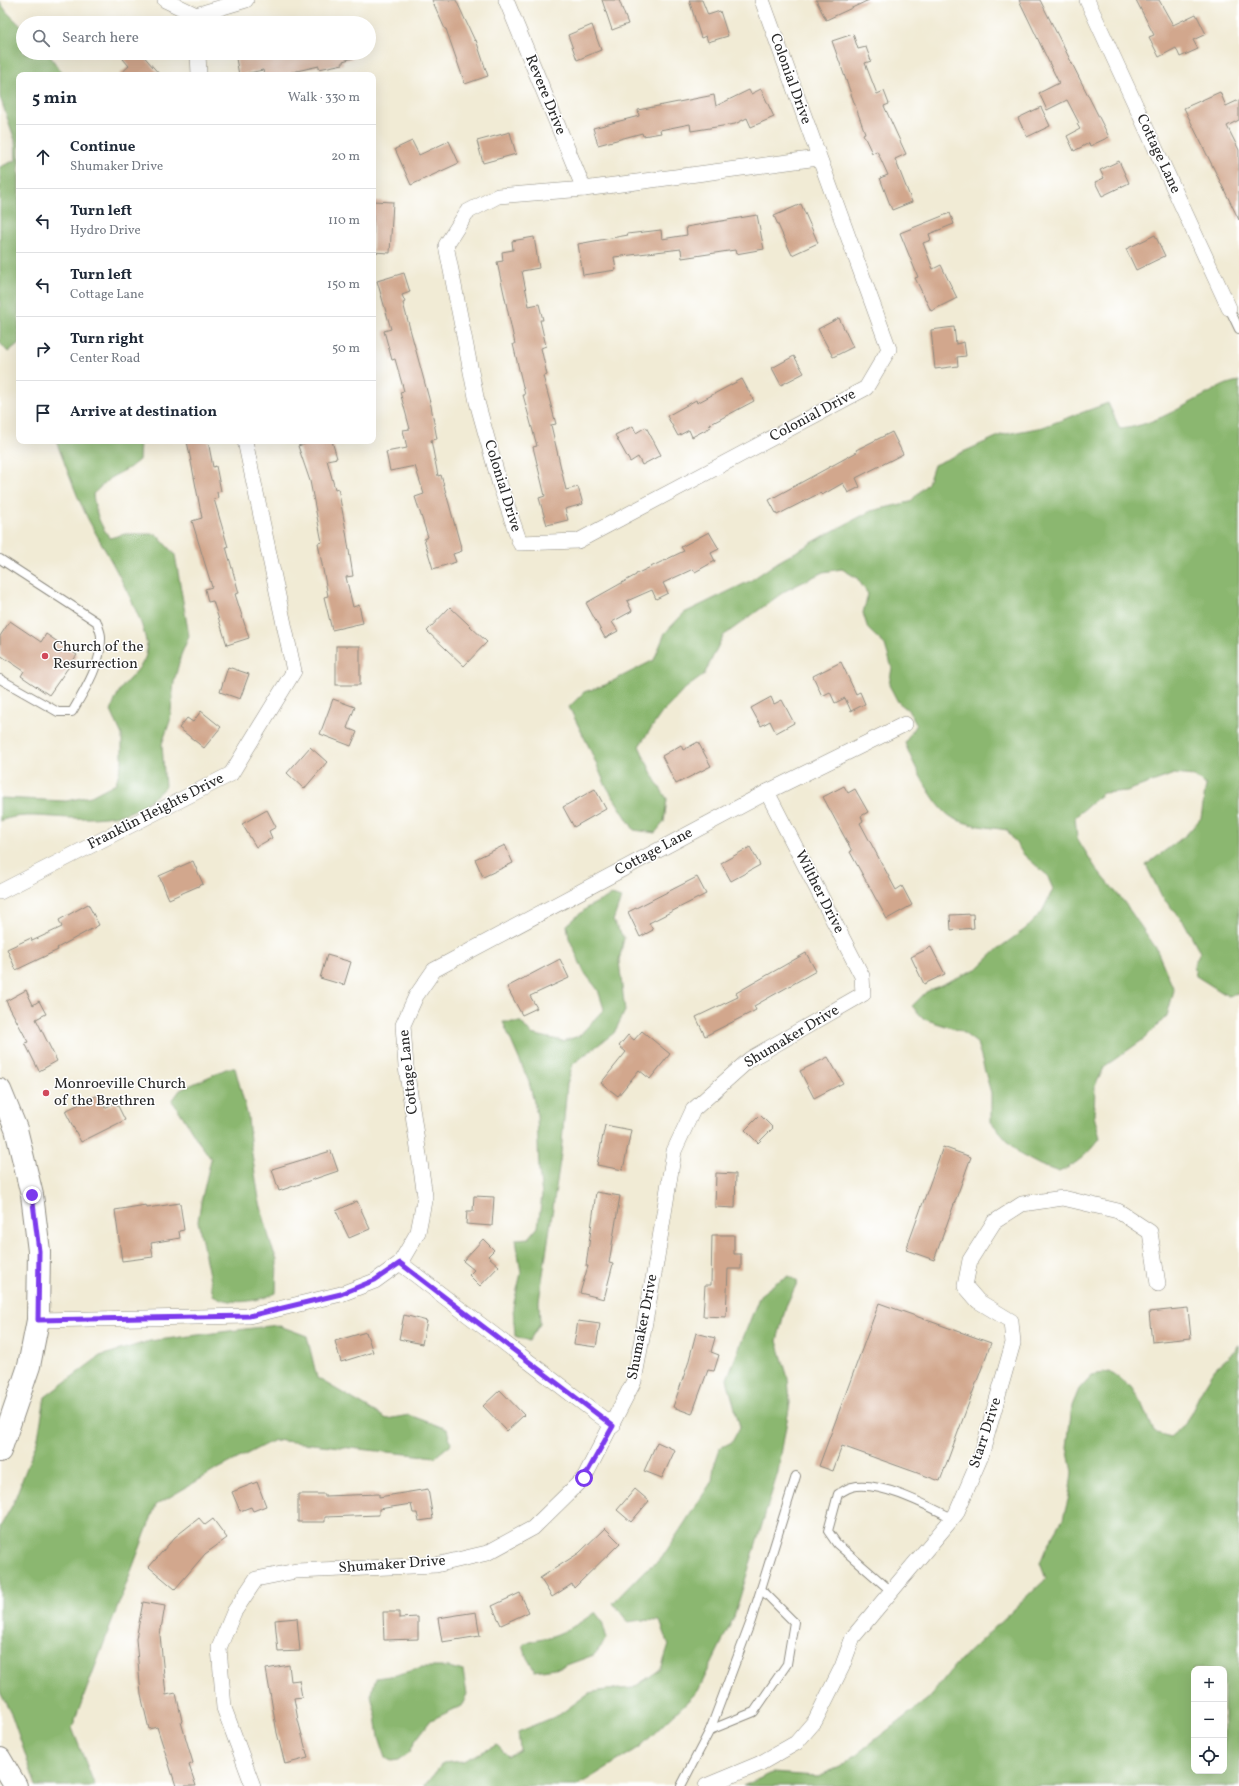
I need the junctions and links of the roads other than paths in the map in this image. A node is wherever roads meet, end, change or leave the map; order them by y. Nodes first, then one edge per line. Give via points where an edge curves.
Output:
1 (165, 0) edge
2 (246, 0) edge
3 (506, 0) edge
4 (762, 0) edge
5 (1087, 0) edge
6 (192, 16) edge
7 (205, 16) edge
8 (198, 60) edge
9 (199, 72) edge
10 (818, 158) junction
11 (584, 189) junction
12 (1229, 308) joint
13 (1239, 329) edge
14 (247, 444) edge
15 (0, 559) edge
16 (0, 679) edge
17 (905, 724) dead end
18 (767, 792) junction
19 (0, 892) edge
20 (863, 994) joint
21 (0, 1090) edge
22 (400, 1263) junction
23 (1158, 1284) dead end
24 (38, 1320) junction
25 (613, 1426) junction
26 (0, 1451) edge
27 (796, 1476) dead end
28 (952, 1518) junction
29 (761, 1589) junction
30 (891, 1591) junction
31 (710, 1730) junction
32 (0, 1759) edge
33 (16, 1786) edge
34 (253, 1786) edge
35 (681, 1786) edge
36 (706, 1786) edge

1 - 6 street
2 - 7 street
3 - 11 street, Revere Drive
4 - 10 street, Colonial Drive
5 - 12 street, Cottage Lane
8 - 9 street
10 - 11 street, Colonial Drive
10 - 11 street, Colonial Drive via 889,350 866,388 578,541 520,543 500,485 477,402 446,245 467,212 498,196
12 - 13 lane
14 - 19 street, Franklin Heights Drive via 294,670 231,774
15 - 16 lane via 97,622 101,635 100,653 86,688 72,712 58,712
17 - 18 street, Cottage Lane
18 - 20 street, Wilther Drive via 862,976
18 - 22 street, Cottage Lane via 434,970 416,996 403,1025 406,1067 425,1196 418,1232
20 - 25 street, Shumaker Drive via 750,1059 693,1110 674,1151 634,1381
21 - 24 main road via 16,1129 32,1195 39,1251
22 - 24 street, Cottage Lane via 375,1280 341,1294 249,1316
22 - 25 street
23 - 28 street, Starr Drive via 1150,1232 1118,1212 1063,1198 1022,1204 994,1222 970,1260 964,1286 978,1301 1011,1321 1013,1343 981,1456
24 - 26 main road via 29,1366
25 - 34 street, Shumaker Drive via 584,1478 533,1528 487,1553 436,1565 296,1571 256,1579 234,1612 219,1648 224,1708
27 - 29 lane
28 - 30 street, Starr Drive
28 - 30 lane via 917,1500 873,1487 852,1487 838,1494 828,1531 837,1544
29 - 31 lane
29 - 31 lane via 794,1622 788,1664 754,1712
30 - 36 street, Starr Drive via 852,1638 842,1667 815,1721 796,1743 760,1764
31 - 35 lane
32 - 33 main road

